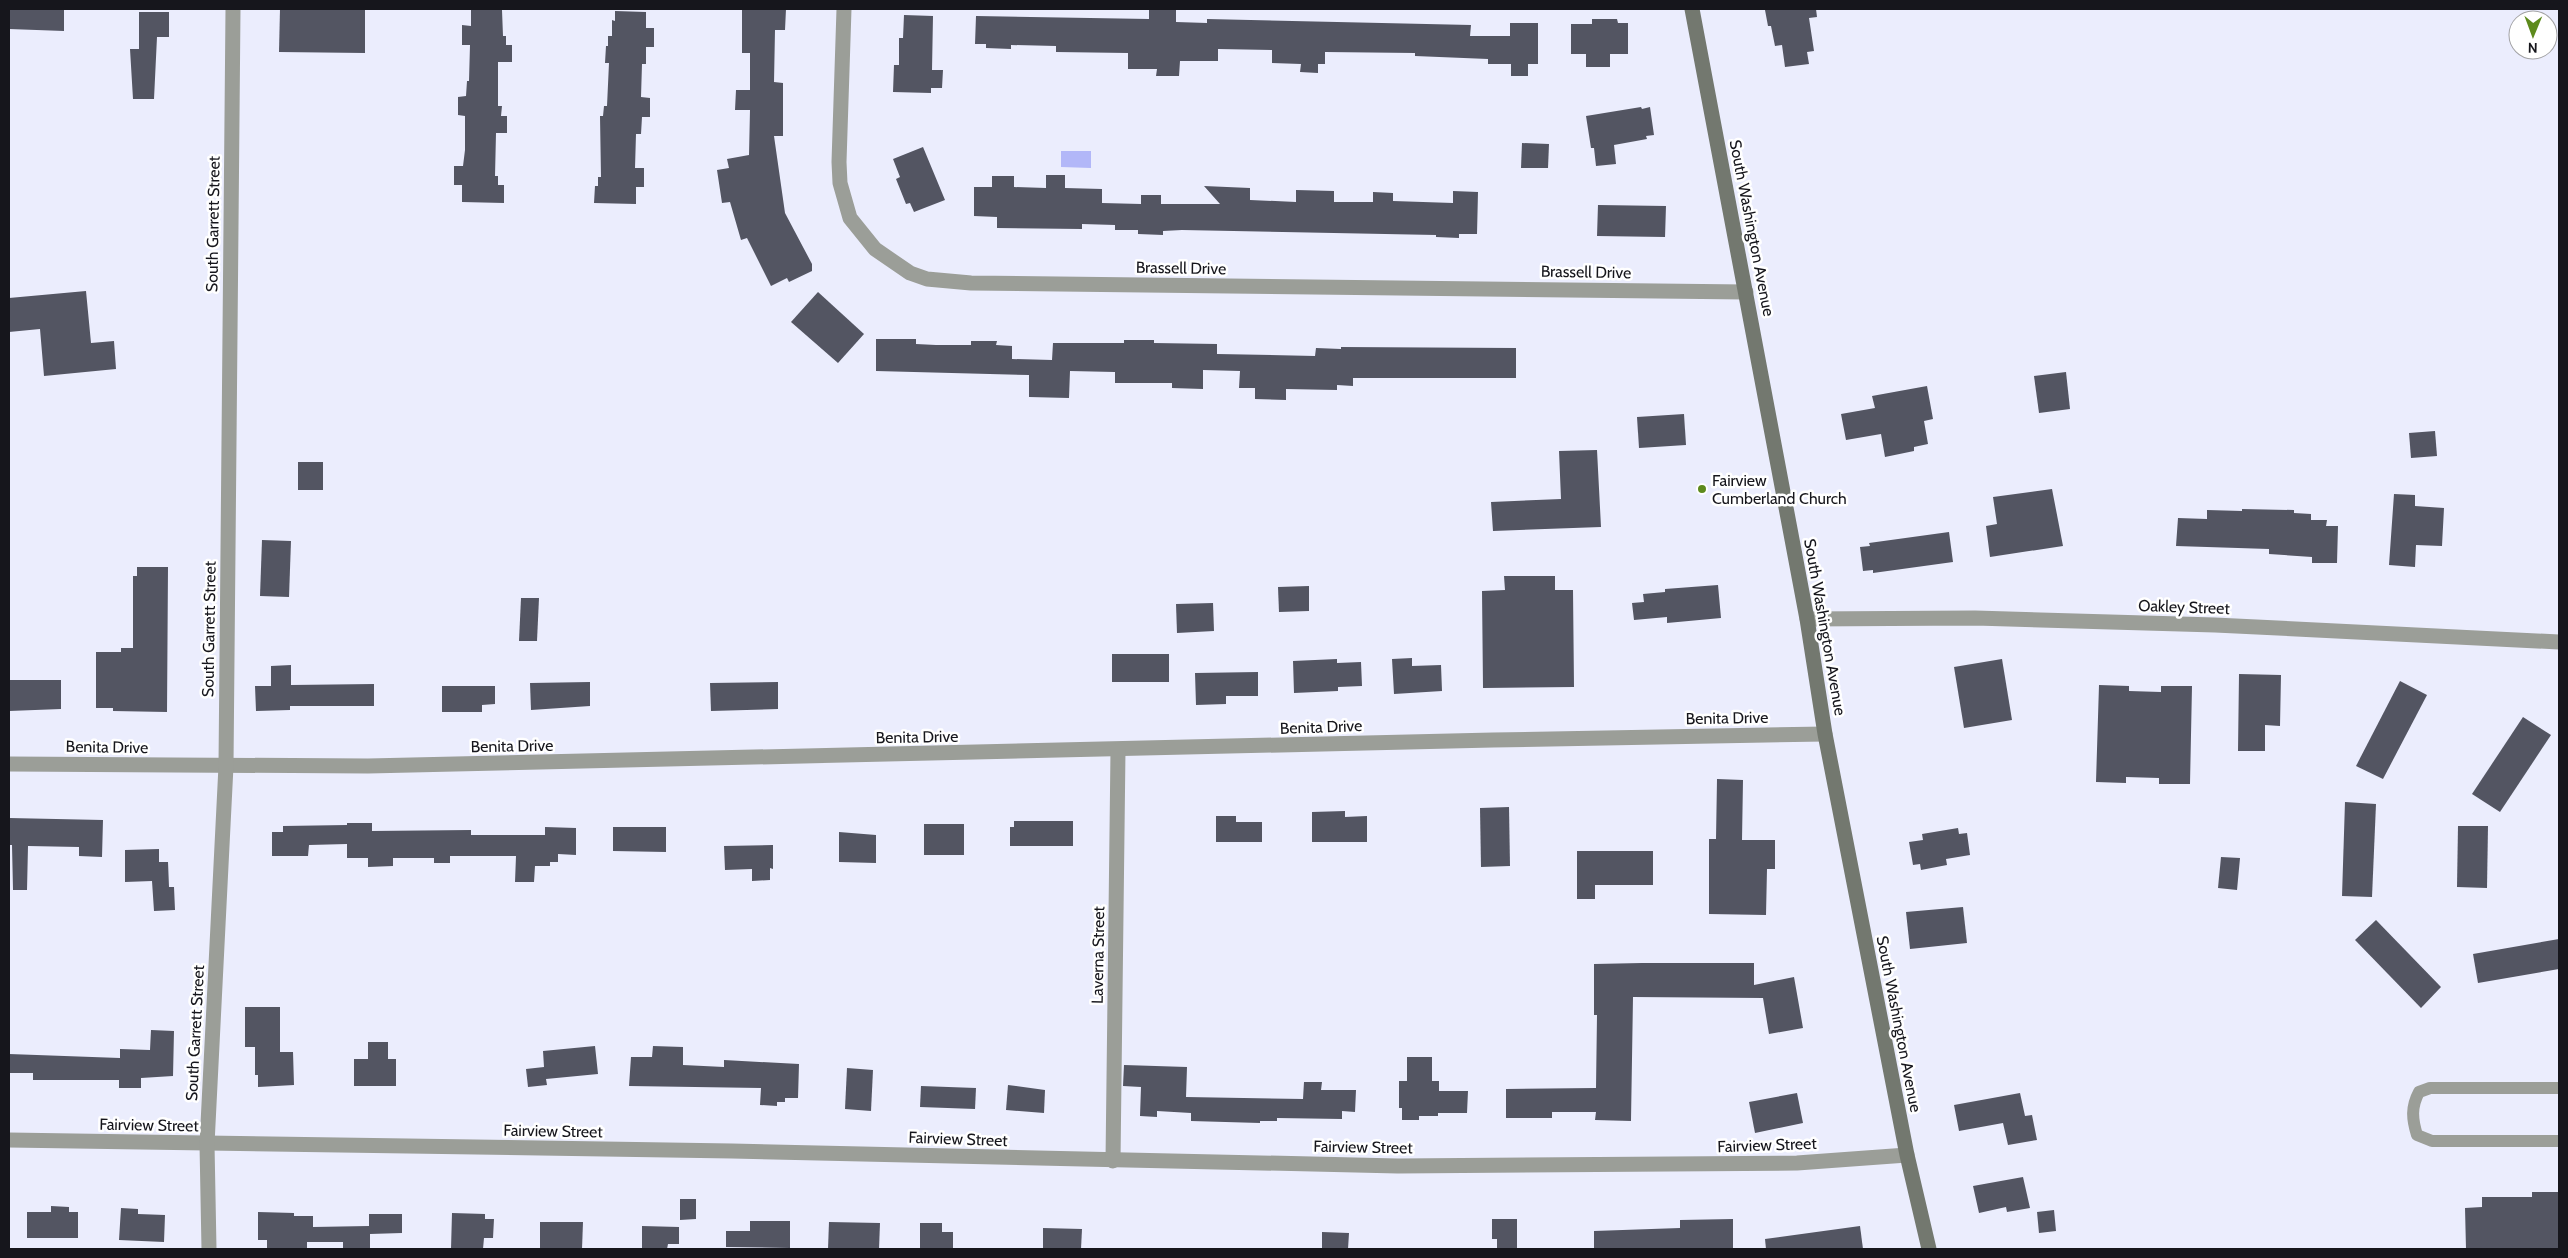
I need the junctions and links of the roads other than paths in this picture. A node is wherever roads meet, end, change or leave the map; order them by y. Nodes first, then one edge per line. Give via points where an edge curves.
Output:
1 (233, 9) edge
2 (844, 9) edge
3 (1692, 9) edge
4 (1746, 292) junction
5 (1807, 619) junction
6 (2559, 642) edge
7 (1825, 734) junction
8 (1118, 750) junction
9 (9, 764) edge
10 (226, 766) junction
11 (2559, 1088) edge
12 (9, 1140) edge
13 (2559, 1141) edge
14 (207, 1144) junction
15 (1907, 1155) junction
16 (1113, 1161) junction
17 (209, 1249) edge
18 (1929, 1249) edge

1 - 10 street, South Garrett Street
2 - 4 street, Brassell Drive via 838,162 844,202 850,218 875,249 910,273 927,280
3 - 4 street, South Washington Avenue
4 - 5 street, South Washington Avenue
5 - 6 street, Oakley Street via 1984,618 2215,625
5 - 7 street, South Washington Avenue
7 - 8 street, Benita Drive
7 - 15 street, South Washington Avenue
8 - 10 street, Benita Drive via 368,766
8 - 16 street, Laverna Street
9 - 10 street, Benita Drive
10 - 14 street, South Garrett Street
11 - 13 lane via 2430,1088 2418,1092 2412,1119 2417,1135 2432,1141
12 - 14 street, Fairview Street
14 - 16 street, Fairview Street via 732,1151
14 - 17 street, South Garrett Street
15 - 16 street, Fairview Street via 1688,1164 1398,1166
15 - 18 street, South Washington Avenue

